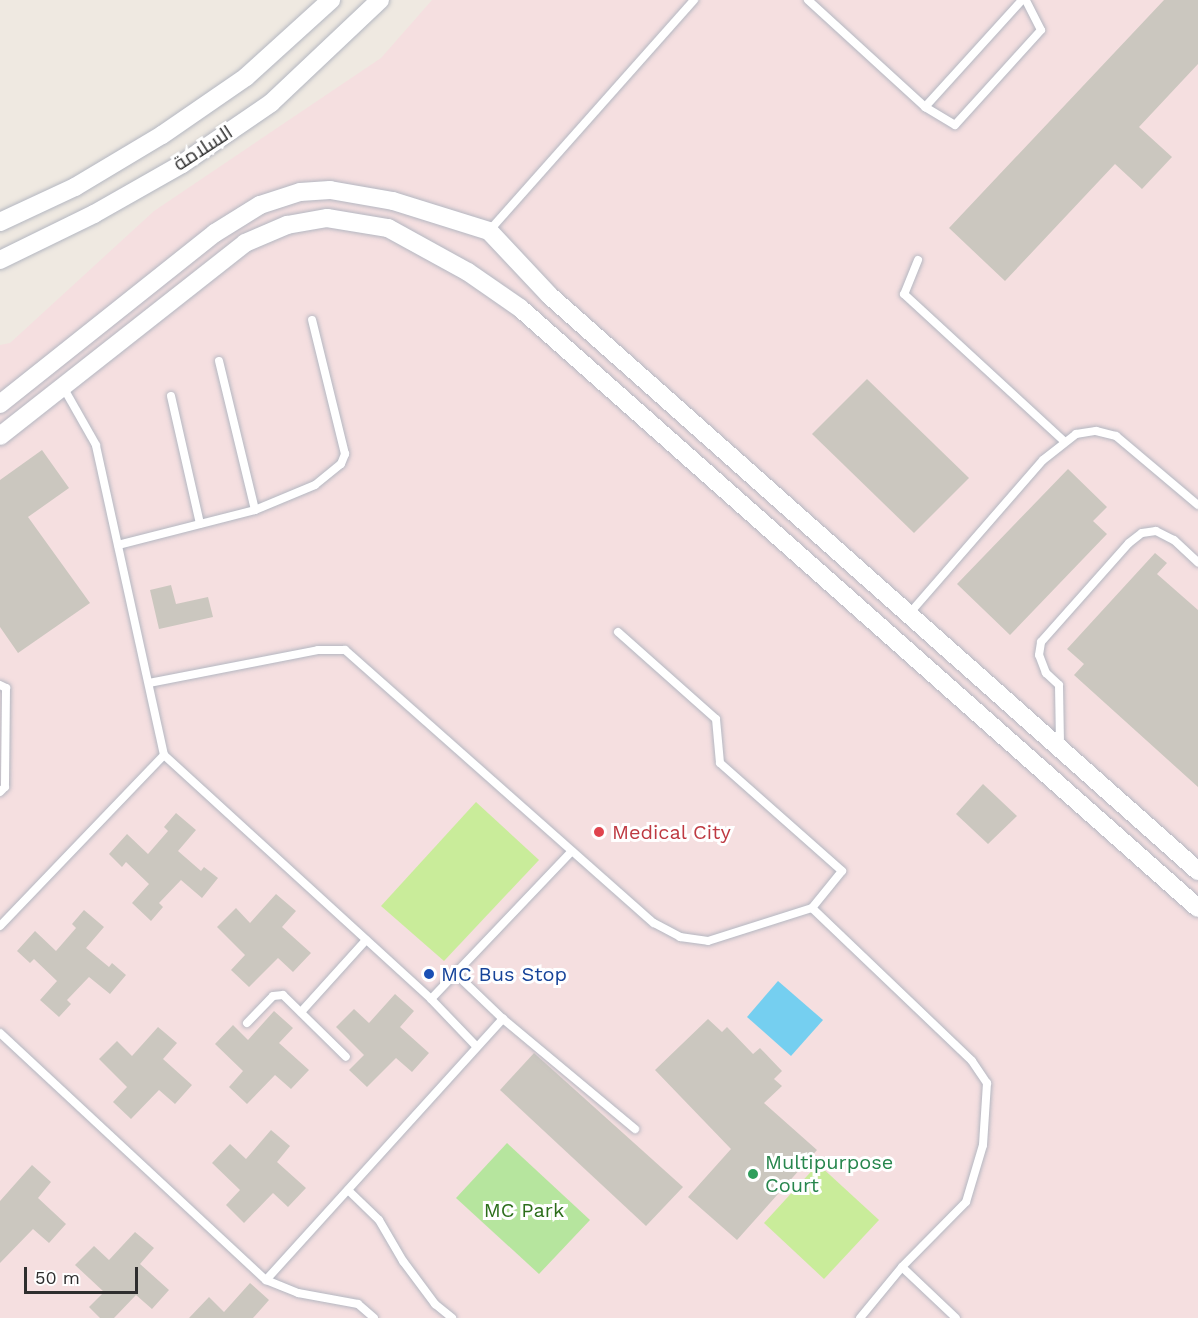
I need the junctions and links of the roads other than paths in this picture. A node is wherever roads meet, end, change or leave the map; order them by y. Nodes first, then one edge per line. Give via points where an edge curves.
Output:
1 (331, 0) edge
2 (380, 0) edge
3 (694, 0) edge
4 (808, 0) edge
5 (1024, 0) edge
6 (925, 107) junction
7 (393, 201) junction
8 (0, 222) edge
9 (388, 228) junction
10 (489, 231) junction
11 (0, 260) edge
12 (918, 260) dead end
13 (312, 320) dead end
14 (219, 361) dead end
15 (63, 386) junction
16 (171, 396) dead end
17 (0, 404) edge
18 (0, 436) edge
19 (1064, 441) junction
20 (1198, 506) edge
21 (255, 510) junction
22 (200, 524) junction
23 (118, 545) junction
24 (1198, 562) edge
25 (909, 615) junction
26 (618, 632) dead end
27 (149, 683) junction
28 (0, 685) edge
29 (3, 721) edge
30 (1061, 750) junction
31 (165, 755) junction
32 (0, 792) edge
33 (570, 853) junction
34 (1198, 871) edge
35 (812, 908) junction
36 (1198, 908) edge
37 (0, 926) edge
38 (366, 940) junction
39 (455, 973) junction
40 (430, 999) junction
41 (301, 1012) junction
42 (502, 1019) junction
43 (247, 1023) dead end
44 (0, 1033) edge
45 (477, 1047) junction
46 (346, 1057) dead end
47 (634, 1129) dead end
48 (348, 1190) junction
49 (902, 1267) junction
50 (266, 1280) junction
51 (374, 1318) edge
52 (452, 1318) edge
53 (860, 1318) edge
54 (956, 1318) edge

1 - 8 street, السلامة via 246,76 162,135 75,187
2 - 11 street, السلامة via 271,103 182,164 94,214
3 - 10 lane
4 - 6 lane
5 - 6 lane
5 - 6 lane via 1041,30 955,125
7 - 9 street
7 - 10 street
7 - 17 street via 330,190 300,192 260,205 216,233
9 - 15 street via 327,218 287,225 245,243
9 - 36 street via 468,272 520,308
10 - 25 street via 549,296
12 - 19 lane via 904,294
13 - 21 lane via 344,459 315,485
14 - 21 lane
15 - 18 street
15 - 23 lane via 96,445
16 - 22 lane
19 - 20 lane via 1076,434 1096,431 1116,436
19 - 25 lane
21 - 22 lane
22 - 23 lane
23 - 27 lane
24 - 30 lane via 1174,540 1156,531 1142,533 1128,543 1041,642 1039,656 1046,674 1059,685 1062,698 1057,730
25 - 30 street
26 - 35 lane via 716,719 720,763 842,871
27 - 31 lane
27 - 33 lane via 318,651 345,650
28 - 29 lane via 6,688
29 - 32 lane via 5,787
30 - 34 street
31 - 37 lane
31 - 38 lane
33 - 35 lane via 654,923 680,937 708,941
33 - 39 lane
35 - 49 lane via 972,1060 987,1083 983,1145 966,1202
38 - 40 lane
38 - 41 lane
39 - 40 lane
39 - 42 lane
40 - 45 lane
41 - 43 lane via 278,994
41 - 46 lane
42 - 45 lane
42 - 47 lane
44 - 50 lane
45 - 48 lane
48 - 50 lane
48 - 52 lane via 379,1220 403,1262 435,1304
49 - 53 lane
49 - 54 lane
50 - 51 lane via 298,1293 358,1304

